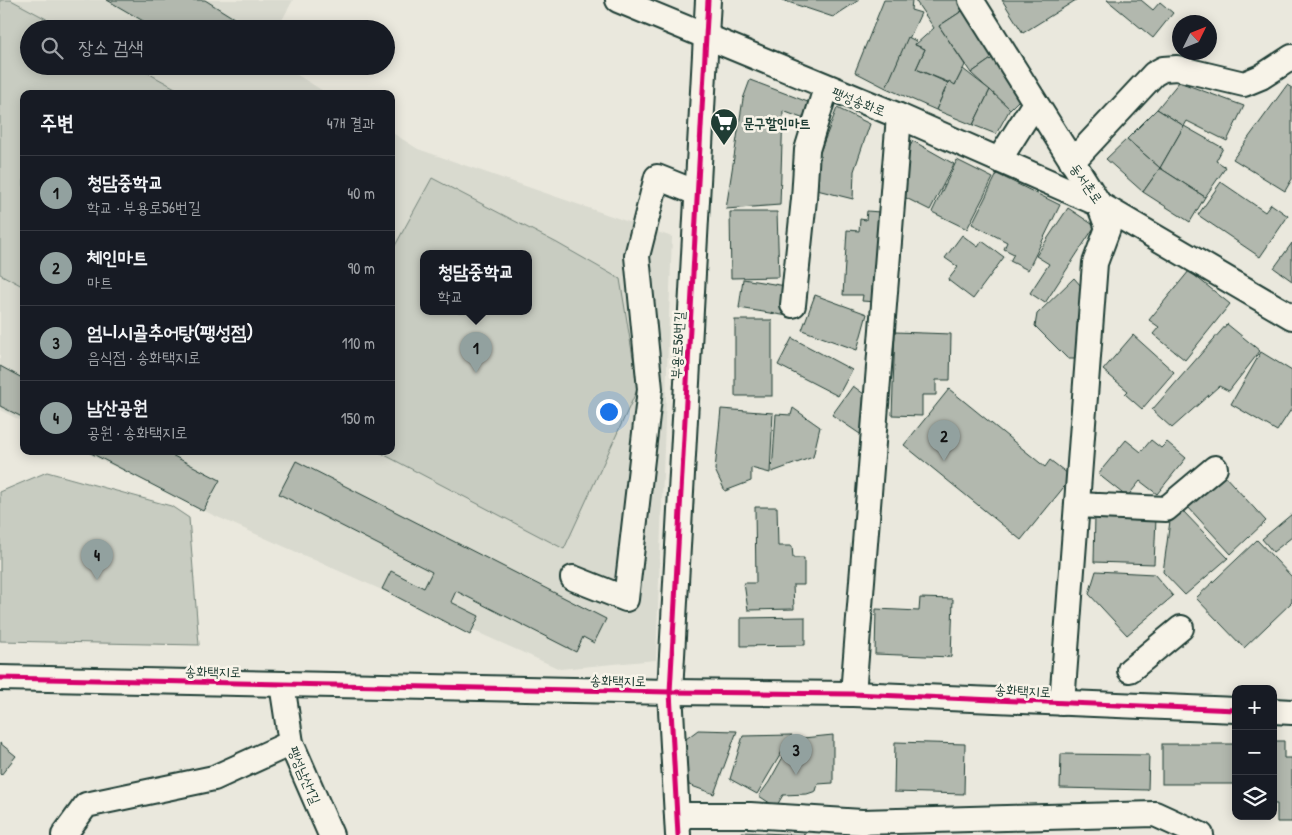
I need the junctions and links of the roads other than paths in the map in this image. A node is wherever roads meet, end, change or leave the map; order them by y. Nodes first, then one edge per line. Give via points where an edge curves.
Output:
1 (618, 0) edge
2 (708, 0) edge
3 (970, 0) edge
4 (706, 35) junction
5 (1292, 57) edge
6 (826, 88) junction
7 (1035, 103) junction
8 (899, 116) junction
9 (999, 160) junction
10 (1072, 162) junction
11 (697, 193) junction
12 (1099, 204) junction
13 (793, 305) dead end
14 (1292, 317) edge
15 (1215, 468) dead end
16 (1077, 505) junction
17 (573, 578) dead end
18 (1181, 628) dead end
19 (1130, 670) dead end
20 (0, 678) edge
21 (282, 684) junction
22 (670, 692) junction
23 (853, 694) junction
24 (1062, 704) junction
25 (1232, 710) edge
26 (1277, 711) edge
27 (1292, 712) edge
28 (291, 743) junction
29 (678, 825) edge
30 (64, 835) edge
31 (332, 835) edge
32 (1201, 835) edge

1 - 4 street, 팽성송화로
2 - 4 street, 부용로56번길
3 - 7 street, 동서촌로
4 - 6 street, 팽성송화로
4 - 11 street, 부용로56번길
5 - 10 street via 1261,78 1244,84 1177,68 1154,74
6 - 8 street, 팽성송화로
6 - 13 street via 807,150
7 - 9 street
7 - 10 street, 동서촌로
8 - 9 street, 팽성송화로
8 - 23 street
9 - 12 street, 팽성송화로
10 - 12 street, 동서촌로
11 - 17 street via 657,177 637,256 650,389 626,600
11 - 22 street, 부용로56번길
12 - 14 street, 동서촌로
12 - 16 street via 1108,228 1095,263
15 - 16 street via 1166,509
16 - 24 street
18 - 19 street
20 - 21 street, 송화택지로
21 - 22 street, 송화택지로
21 - 28 street, 팽성남산1길
22 - 23 street, 송화택지로
22 - 29 street, 부용로56번길
23 - 24 street, 송화택지로
24 - 25 street, 송화택지로
26 - 27 street
28 - 30 street via 214,778 86,804
28 - 31 street, 팽성남산1길
29 - 32 street via 750,815 872,822 1155,814

